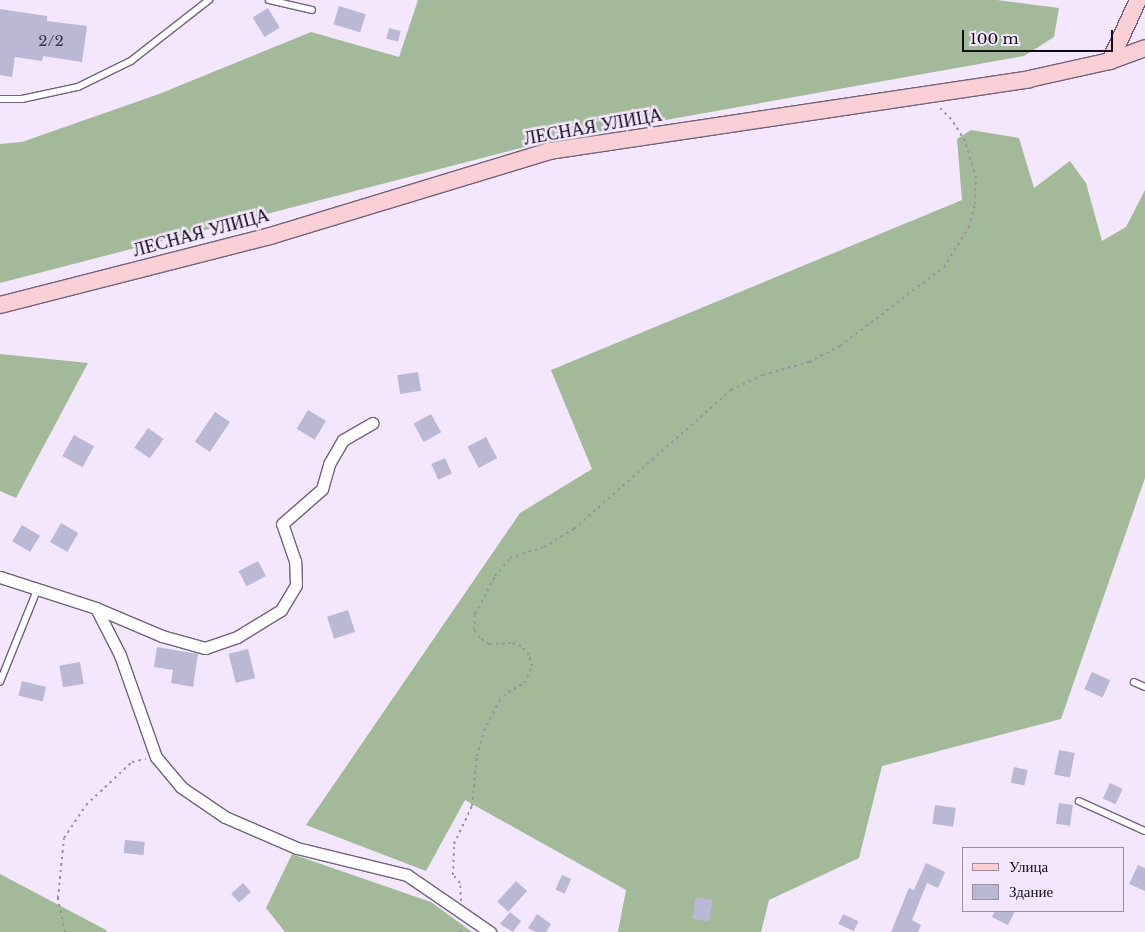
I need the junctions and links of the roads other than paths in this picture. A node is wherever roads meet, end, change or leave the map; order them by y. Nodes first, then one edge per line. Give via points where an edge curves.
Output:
1 (209, 0) edge
2 (269, 0) edge
3 (1138, 0) edge
4 (312, 10) dead end
5 (1145, 48) edge
6 (1110, 61) junction
7 (0, 99) edge
8 (0, 305) edge
9 (372, 423) dead end
10 (0, 577) edge
11 (38, 588) junction
12 (96, 608) junction
13 (0, 682) edge
14 (1134, 682) dead end
15 (1145, 687) edge
16 (1079, 800) dead end
17 (1145, 831) edge
18 (490, 932) edge

1 - 7 lane via 130,61 78,87 22,99
2 - 4 lane
3 - 6 main road
5 - 6 main road, ЛЕСНАЯ УЛИЦА
6 - 8 main road, ЛЕСНАЯ УЛИЦА via 1029,79 921,97 550,151 270,236
9 - 12 street via 343,440 329,464 322,489 282,524 295,561 296,584 281,610 237,637 205,648 162,636
10 - 11 street
11 - 12 street
11 - 13 lane
12 - 18 street via 120,655 156,757 181,787 225,817 297,848 406,875
14 - 15 lane
16 - 17 lane

